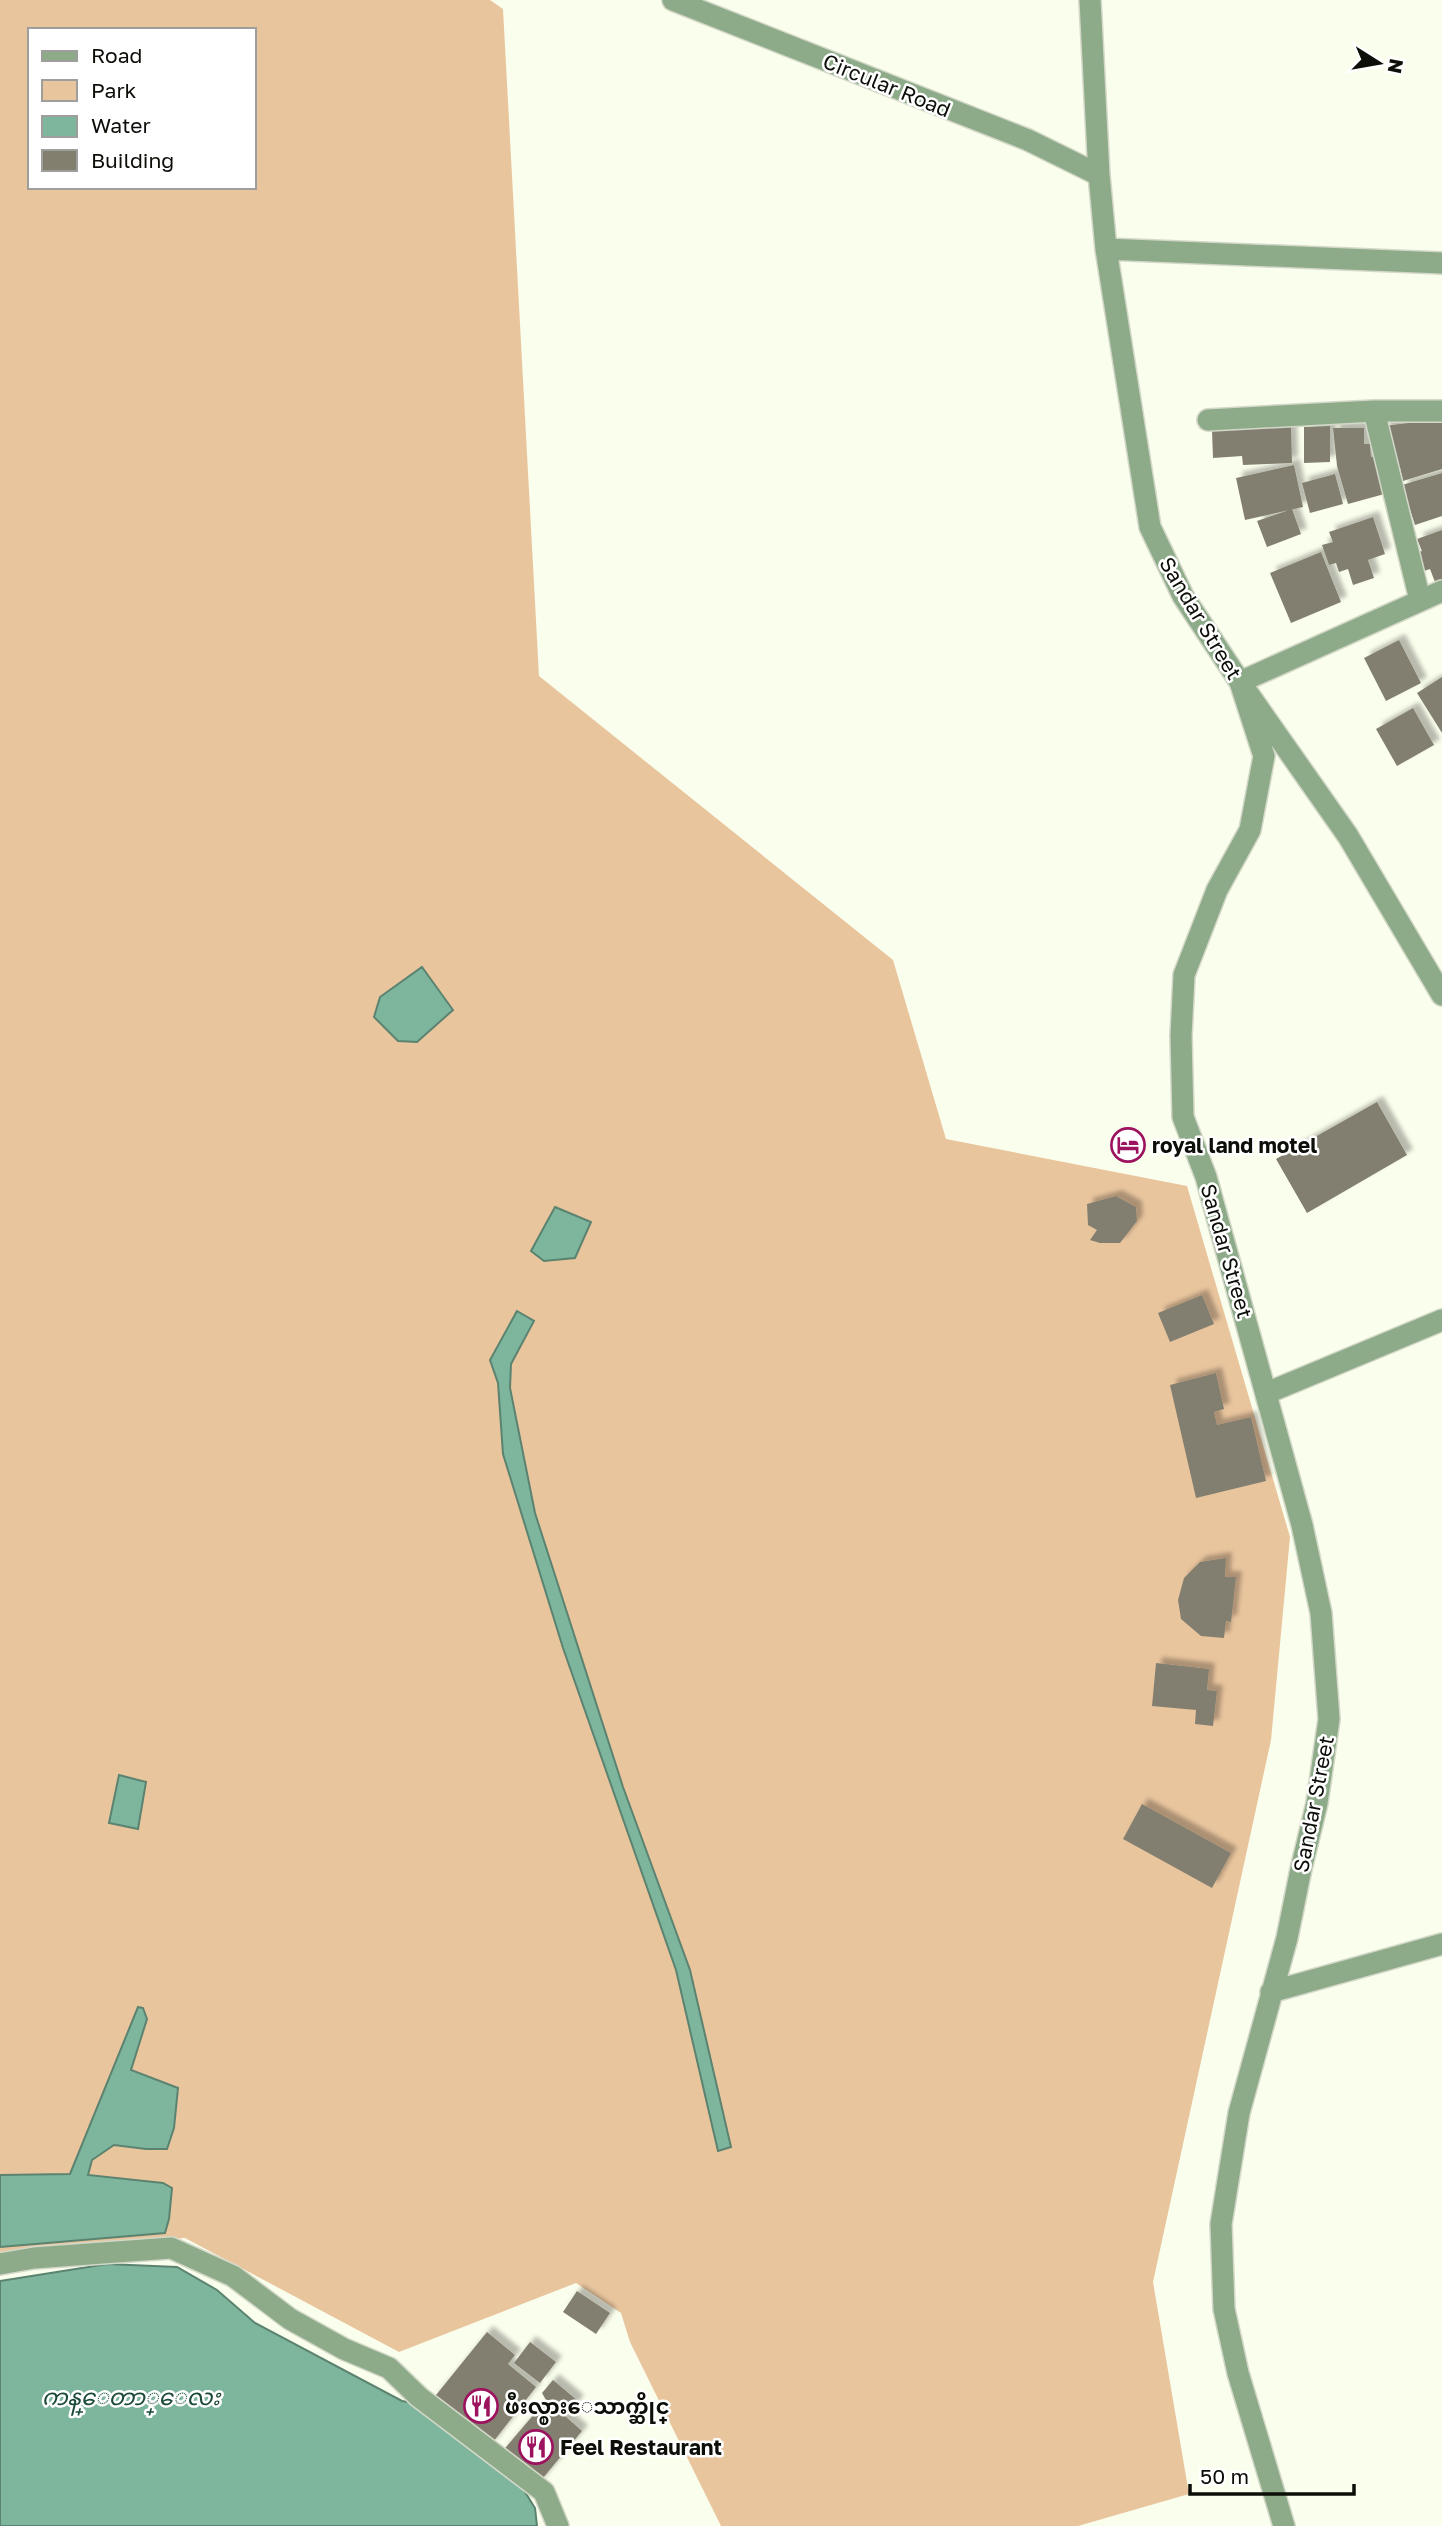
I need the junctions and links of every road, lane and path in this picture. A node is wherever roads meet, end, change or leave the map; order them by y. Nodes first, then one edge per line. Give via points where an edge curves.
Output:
1 (673, 0) edge
2 (1090, 0) edge
3 (1099, 175) junction
4 (1106, 249) junction
5 (1442, 263) edge
6 (1374, 411) junction
7 (1442, 411) edge
8 (1208, 420) dead end
9 (1442, 591) edge
10 (1420, 600) junction
11 (1240, 682) junction
12 (1442, 995) edge
13 (1442, 1320) edge
14 (1267, 1393) junction
15 (1442, 1944) edge
16 (1271, 1992) junction
17 (0, 2264) edge
18 (558, 2526) edge
19 (1284, 2526) edge

1 - 3 street, Circular Road via 1028,140
2 - 3 street, Sandar Street
3 - 4 street, Sandar Street
4 - 5 street
4 - 11 street, Sandar Street via 1150,527 1183,596
6 - 7 street
6 - 8 street
6 - 10 street
9 - 10 street
10 - 11 street
11 - 12 street via 1348,836
11 - 14 street, Sandar Street via 1264,756 1250,830 1217,890 1184,975 1183,1117 1206,1177
13 - 14 street
14 - 16 street, Sandar Street via 1321,1613 1329,1719 1317,1803
15 - 16 street
16 - 19 street, Sandar Street via 1239,2113 1221,2224 1224,2309 1238,2373
17 - 18 street via 171,2249 233,2276 290,2319 389,2368 419,2397 544,2492

